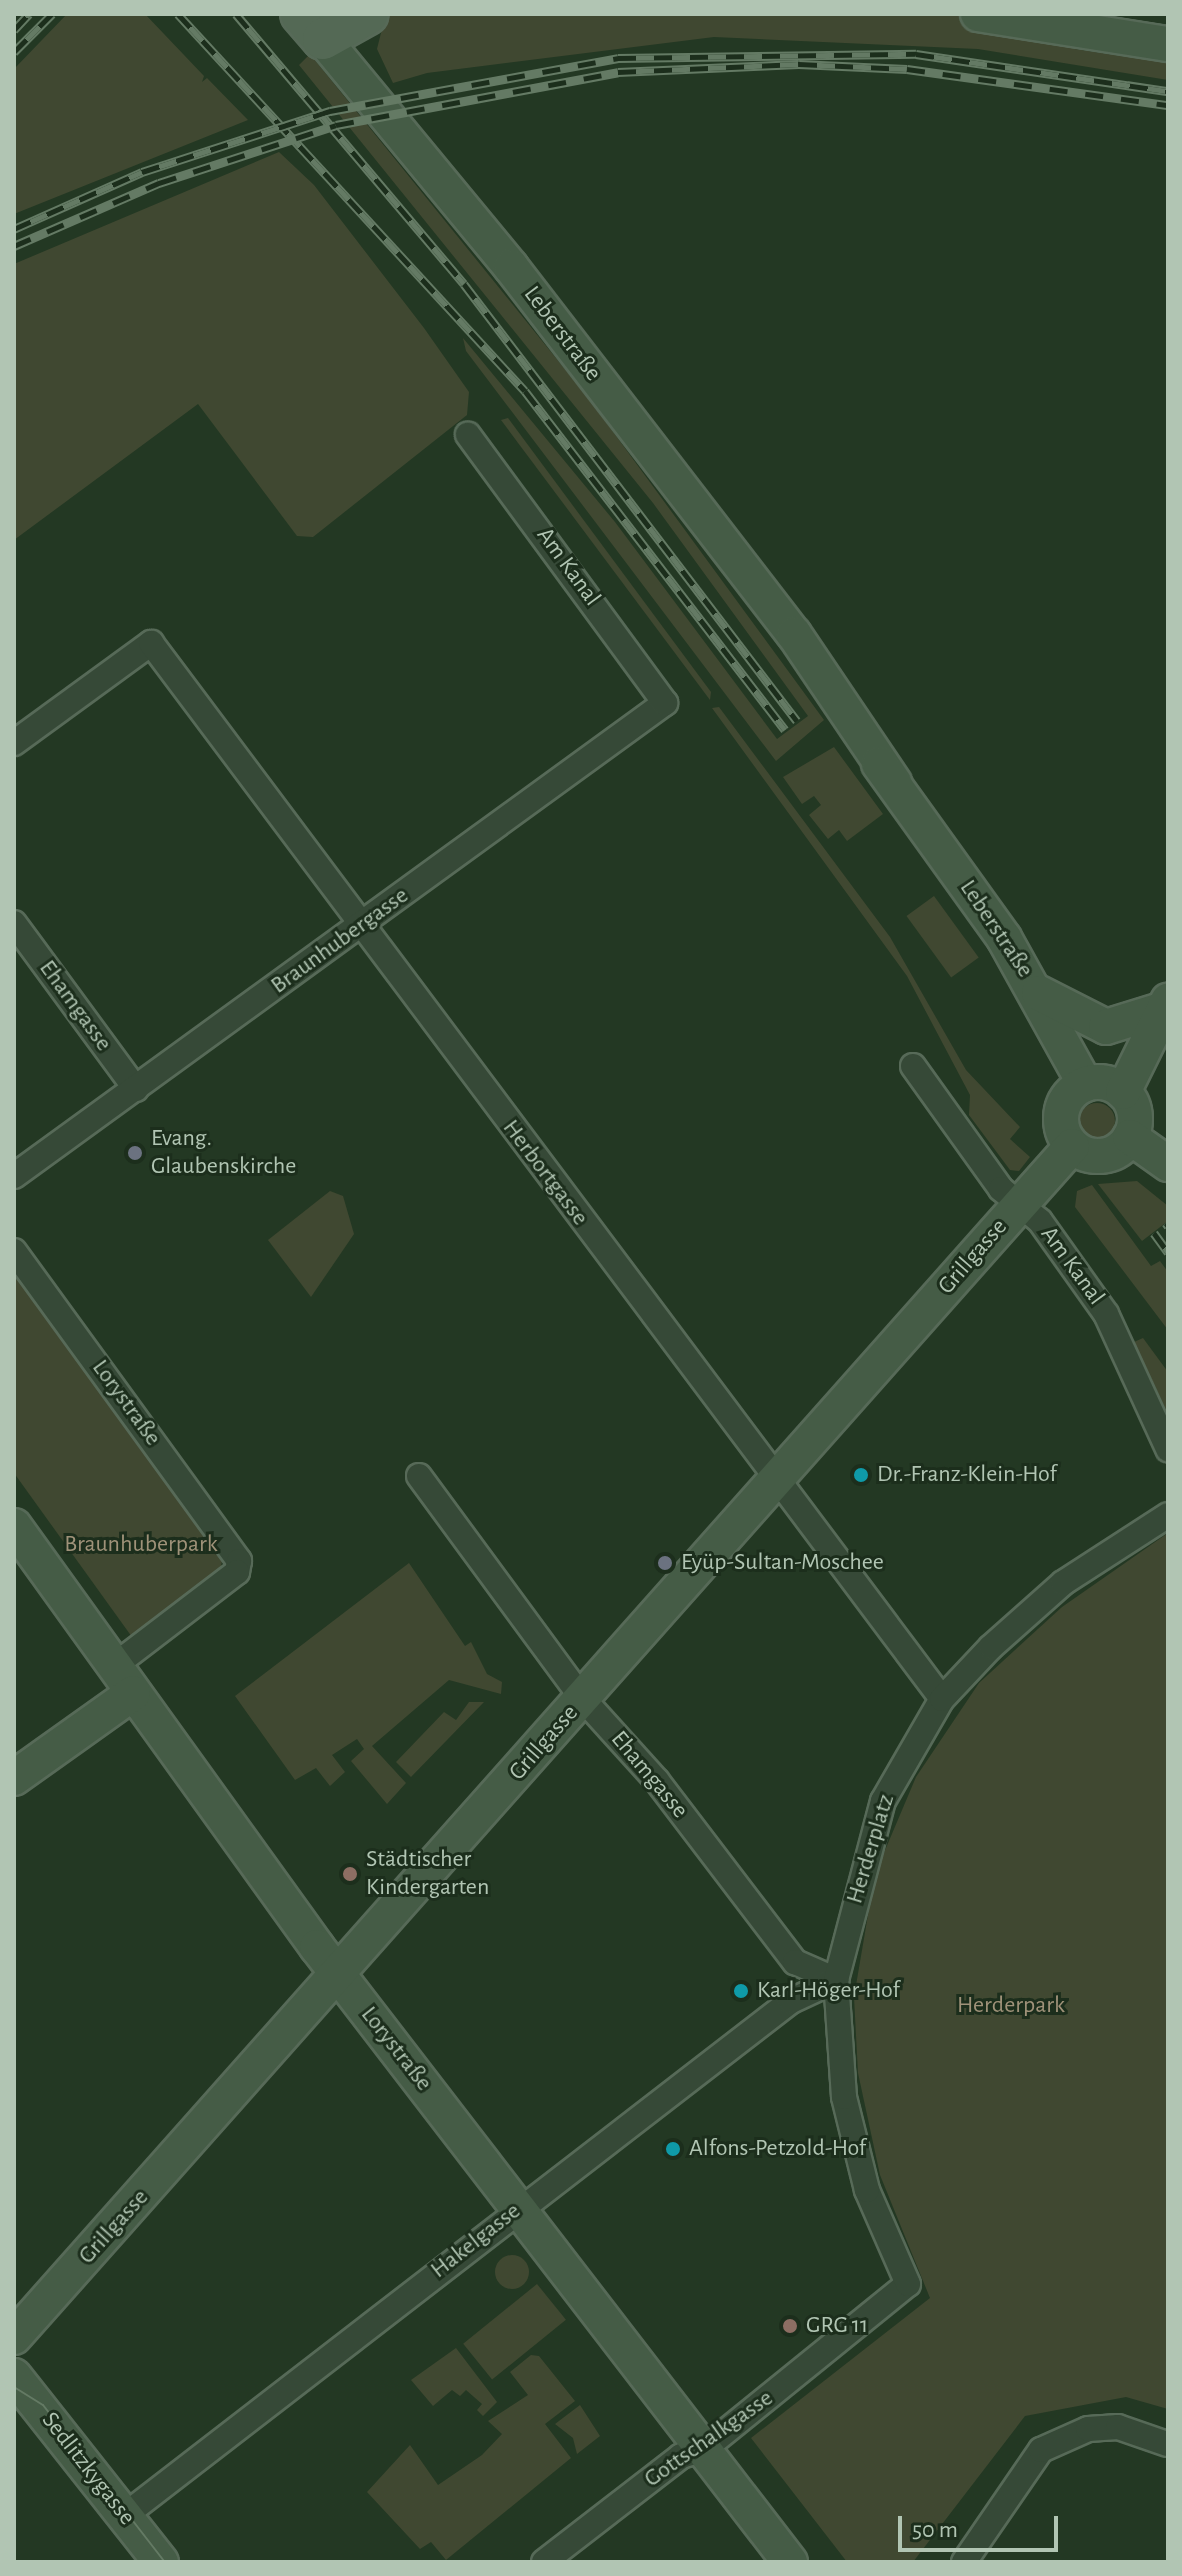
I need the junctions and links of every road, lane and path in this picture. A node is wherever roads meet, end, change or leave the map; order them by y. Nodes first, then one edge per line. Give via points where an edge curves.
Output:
1 (368, 14) edge
2 (978, 14) edge
3 (1030, 18) edge
4 (312, 26) edge
5 (1168, 44) edge
6 (468, 435) dead end
7 (665, 703) joint
8 (14, 743) edge
9 (14, 923) edge
10 (358, 928) junction
11 (1039, 993) junction
12 (1166, 1005) edge
13 (913, 1066) dead end
14 (1085, 1084) junction
15 (136, 1089) junction
16 (1123, 1092) junction
17 (1130, 1137) junction
18 (1072, 1146) junction
19 (1168, 1164) edge
20 (14, 1176) edge
21 (1019, 1204) junction
22 (14, 1251) edge
23 (1168, 1449) edge
24 (419, 1476) dead end
25 (780, 1480) junction
26 (1164, 1518) edge
27 (14, 1526) edge
28 (114, 1666) junction
29 (133, 1693) junction
30 (583, 1699) junction
31 (942, 1699) junction
32 (14, 1778) edge
33 (338, 1975) junction
34 (836, 1980) junction
35 (520, 2207) junction
36 (908, 2284) joint
37 (14, 2337) edge
38 (14, 2376) edge
39 (1168, 2444) edge
40 (704, 2449) junction
41 (124, 2516) junction
42 (161, 2562) edge
43 (544, 2562) edge
44 (790, 2562) edge
45 (964, 2562) edge

1 - 4 main road
2 - 3 main road
3 - 5 main road
4 - 11 main road, Leberstraße via 511,267 794,634
6 - 7 street, Am Kanal
7 - 10 street, Braunhubergasse
8 - 10 street, Herbortgasse via 151,643
9 - 15 street, Ehamgasse
10 - 15 street, Braunhubergasse
10 - 25 street, Herbortgasse
11 - 12 main road via 1106,1027
11 - 14 main road, Leberstraße
12 - 16 main road
13 - 21 street, Am Kanal
14 - 16 main road via 1105,1083
14 - 18 main road via 1061,1116
15 - 20 street, Braunhubergasse
16 - 17 main road via 1135,1114
17 - 18 main road via 1104,1156
17 - 19 main road
18 - 21 main road, Grillgasse
21 - 23 street, Am Kanal via 1040,1221 1106,1314
21 - 25 main road, Grillgasse
22 - 28 street, Lorystraße via 237,1554 237,1572
24 - 30 street, Ehamgasse
25 - 30 main road, Grillgasse
25 - 31 street, Herbortgasse
26 - 31 street, Herderplatz via 1063,1583
27 - 28 main road, Lorystraße
28 - 29 main road, Lorystraße
29 - 32 main road
29 - 33 main road, Lorystraße
30 - 33 main road, Grillgasse
30 - 34 street, Ehamgasse via 657,1781 795,1962
31 - 34 street, Herderplatz via 883,1801
33 - 35 main road, Lorystraße
33 - 37 main road, Grillgasse
34 - 35 street, Hakelgasse via 791,2001
34 - 36 street, Herderplatz via 844,2097 867,2190
35 - 40 main road, Lorystraße
35 - 41 street, Hakelgasse
36 - 40 street, Gottschalkgasse
38 - 41 main road, Sedlitzkygasse
39 - 45 street via 1118,2427 1088,2429 1041,2450
40 - 43 street, Gottschalkgasse via 681,2456
40 - 44 main road, Lorystraße
41 - 42 main road, Sedlitzkygasse

